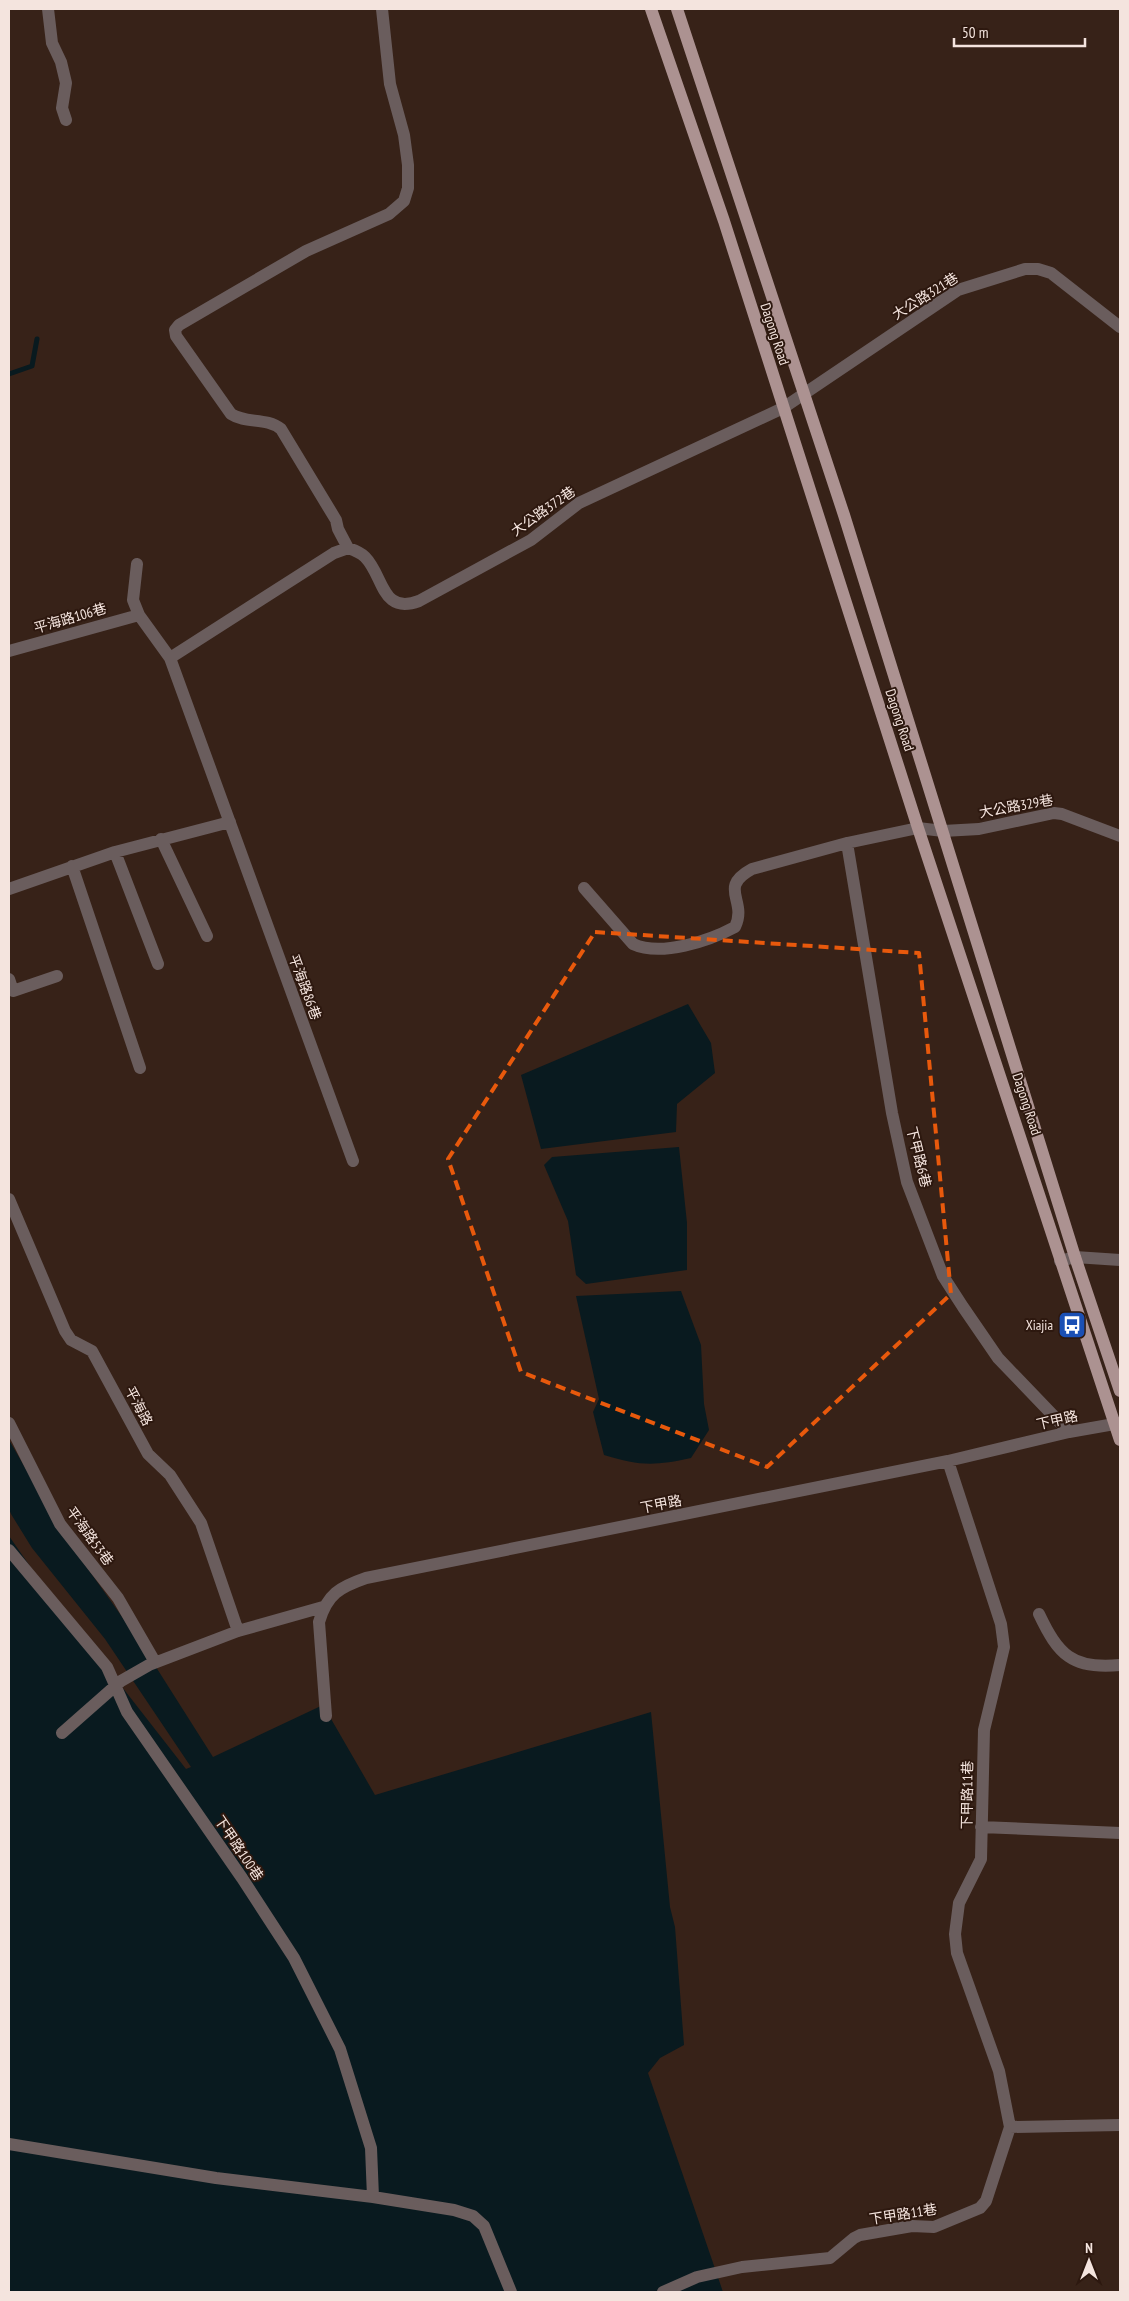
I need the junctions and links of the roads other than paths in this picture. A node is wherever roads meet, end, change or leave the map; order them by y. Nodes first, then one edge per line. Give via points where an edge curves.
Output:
1 (48, 9) edge
2 (382, 9) edge
3 (650, 9) edge
4 (677, 9) edge
5 (66, 120) dead end
6 (1120, 327) edge
7 (803, 395) junction
8 (783, 408) junction
9 (348, 548) junction
10 (137, 564) dead end
11 (139, 615) junction
12 (9, 651) edge
13 (170, 658) junction
14 (230, 822) junction
15 (918, 828) junction
16 (943, 831) junction
17 (1120, 836) edge
18 (161, 839) junction
19 (847, 842) junction
20 (115, 852) junction
21 (72, 866) junction
22 (584, 888) dead end
23 (9, 889) edge
24 (207, 936) dead end
25 (158, 964) dead end
26 (57, 976) dead end
27 (9, 979) edge
28 (140, 1068) dead end
29 (354, 1160) dead end
30 (9, 1199) edge
31 (1075, 1257) junction
32 (1120, 1260) edge
33 (1060, 1261) junction
34 (1120, 1391) edge
35 (9, 1423) edge
36 (1117, 1423) edge
37 (1069, 1432) junction
38 (1120, 1440) edge
39 (948, 1461) junction
40 (9, 1550) edge
41 (323, 1607) junction
42 (1039, 1614) dead end
43 (238, 1631) junction
44 (152, 1663) junction
45 (1120, 1665) edge
46 (118, 1683) junction
47 (326, 1716) dead end
48 (62, 1733) dead end
49 (981, 1827) junction
50 (1120, 1833) edge
51 (1120, 2125) edge
52 (1010, 2127) junction
53 (9, 2144) edge
54 (373, 2197) junction
55 (511, 2292) edge
56 (663, 2292) edge

1 - 5 street via 52,43 66,83 62,108
2 - 9 street via 390,84 404,135 408,165 408,188 404,201 389,214 283,264 179,325 176,330 176,336 230,414 238,419 273,423 281,429 336,520
3 - 8 main road, Dagong Road via 724,221
4 - 7 main road, Dagong Road
6 - 7 street, 大公路321巷 via 1051,273 1025,269 958,290
7 - 8 street, 大公路372巷
7 - 16 main road, Dagong Road
8 - 9 street, 大公路372巷 via 579,502 531,540 410,604 397,604 389,597 367,558
8 - 15 main road, Dagong Road
9 - 13 street via 334,553
10 - 11 street, 平海路86巷 via 133,600
11 - 12 street, 平海路106巷
11 - 13 street, 平海路86巷
13 - 14 street, 平海路86巷
14 - 18 street
14 - 29 street, 平海路86巷
15 - 16 street, 大公路329巷
15 - 19 street, 大公路329巷
15 - 33 main road, Dagong Road via 1004,1082
16 - 17 street, 大公路329巷 via 979,829 1054,813
16 - 31 main road, Dagong Road
18 - 20 street
18 - 24 street
19 - 22 street, 大公路329巷 via 741,875 734,889 740,912 735,926 676,948 659,950 633,944
19 - 37 street, 下甲路6巷 via 887,1084 908,1182 944,1276 963,1307 998,1358
20 - 21 street
20 - 25 street
21 - 23 street
21 - 28 street
26 - 27 street via 13,991
30 - 43 street, 平海路 via 70,1340 92,1350 148,1454 170,1475 201,1523
31 - 32 street
31 - 33 street
31 - 34 main road, Dagong Road
33 - 36 main road, Dagong Road
35 - 44 street, 平海路53巷 via 60,1524 118,1598
36 - 37 street, 下甲路
36 - 38 main road, Dagong Road
37 - 39 street, 下甲路
39 - 41 street, 下甲路 via 366,1578 340,1589
39 - 49 street, 下甲路11巷 via 1001,1624 1004,1646 984,1730
40 - 46 street, 下甲路100巷
41 - 43 street
41 - 47 street via 319,1622
42 - 45 street via 1064,1655 1089,1664
43 - 44 street
44 - 46 street
46 - 48 street
46 - 54 street, 下甲路100巷 via 127,1712 294,1958 340,2049 371,2148
49 - 50 street
49 - 52 street, 下甲路11巷 via 981,1859 959,1903 955,1934 957,1953 999,2071
51 - 52 street
52 - 56 street, 下甲路11巷 via 986,2201 980,2208 934,2227 912,2226 860,2235 830,2258 742,2267 697,2277
53 - 54 street via 216,2178
54 - 55 street via 473,2216 484,2226

